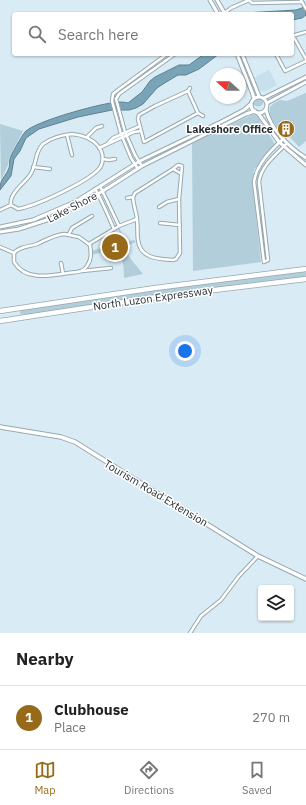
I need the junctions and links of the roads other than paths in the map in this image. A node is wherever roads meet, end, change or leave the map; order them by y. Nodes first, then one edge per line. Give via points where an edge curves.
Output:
1 (210, 0) edge
2 (217, 0) edge
3 (249, 0) edge
4 (272, 1) edge
5 (302, 1) edge
6 (306, 9) edge
7 (217, 12) edge
8 (223, 12) edge
9 (228, 12) edge
10 (306, 32) edge
11 (294, 36) edge
12 (294, 38) edge
13 (164, 56) edge
14 (172, 56) edge
15 (238, 56) edge
16 (243, 56) edge
17 (277, 56) edge
18 (306, 60) edge
19 (306, 76) edge
20 (300, 80) junction
21 (306, 82) edge
22 (302, 84) junction
23 (190, 88) dead end
24 (188, 91) junction
25 (259, 96) junction
26 (112, 97) junction
27 (117, 98) junction
28 (254, 98) junction
29 (264, 98) junction
30 (267, 103) junction
31 (251, 104) junction
32 (266, 110) junction
33 (256, 112) junction
34 (198, 113) junction
35 (204, 116) dead end
36 (102, 126) dead end
37 (140, 126) junction
38 (141, 131) junction
39 (125, 132) junction
40 (121, 134) junction
41 (67, 135) junction
42 (127, 136) junction
43 (87, 137) junction
44 (122, 138) junction
45 (283, 139) junction
46 (279, 142) junction
47 (108, 143) junction
48 (288, 144) junction
49 (100, 148) junction
50 (285, 148) junction
51 (72, 155) dead end
52 (306, 158) edge
53 (102, 159) junction
54 (115, 159) dead end
55 (140, 161) junction
56 (135, 164) junction
57 (306, 164) edge
58 (142, 166) junction
59 (34, 167) junction
60 (50, 169) dead end
61 (138, 169) junction
62 (173, 170) junction
63 (180, 173) junction
64 (254, 182) junction
65 (259, 182) junction
66 (100, 186) junction
67 (95, 189) junction
68 (103, 191) junction
69 (98, 194) junction
70 (133, 197) junction
71 (127, 198) dead end
72 (179, 199) junction
73 (106, 204) junction
74 (11, 205) junction
75 (159, 207) dead end
76 (0, 210) edge
77 (92, 216) dead end
78 (137, 219) junction
79 (160, 224) dead end
80 (180, 225) junction
81 (119, 226) junction
82 (0, 227) edge
83 (114, 229) junction
84 (0, 232) edge
85 (69, 234) junction
86 (89, 244) junction
87 (0, 247) edge
88 (14, 253) junction
89 (61, 263) dead end
90 (111, 268) dead end
91 (306, 269) edge
92 (82, 271) junction
93 (63, 274) junction
94 (306, 279) edge
95 (0, 311) edge
96 (0, 321) edge
97 (0, 427) edge
98 (258, 556) junction
99 (306, 579) edge
100 (190, 633) edge

1 - 7 street
2 - 8 street
3 - 4 street via 252,3
3 - 9 street
4 - 5 street
5 - 6 street
10 - 11 street
12 - 18 street
13 - 26 street
14 - 27 street
15 - 28 street
16 - 25 street
17 - 18 street via 285,71
19 - 20 street
20 - 22 street
20 - 29 street
21 - 22 street
22 - 30 street
23 - 24 street
24 - 34 street
24 - 37 street via 141,113 138,119
25 - 28 street
25 - 29 street
26 - 27 street
26 - 40 street
27 - 39 street
28 - 31 street
29 - 30 street
30 - 32 street
31 - 33 street
31 - 55 street, Lake Shore via 223,121
32 - 33 street
32 - 45 street
33 - 46 street
33 - 58 street, Lake Shore via 246,114
34 - 35 street
34 - 38 street via 144,142
36 - 43 street
37 - 38 street
37 - 39 street
38 - 42 street
39 - 40 street
39 - 42 street
40 - 44 street
40 - 47 street
41 - 43 street
41 - 51 street
41 - 59 street via 43,145 37,153
42 - 44 street
42 - 55 street
43 - 49 street
44 - 47 street
44 - 56 street
45 - 46 street
45 - 48 street
46 - 50 street
46 - 64 street via 259,166
47 - 49 street
48 - 50 street
48 - 52 street
49 - 53 street
50 - 57 street
50 - 65 street via 264,167
53 - 54 street
53 - 74 street via 98,170 64,191 18,209
55 - 56 street, Lake Shore
55 - 58 street
56 - 61 street
56 - 66 street, Lake Shore
58 - 61 street, Lake Shore
59 - 60 street
59 - 74 street via 12,198
61 - 68 street, Lake Shore
62 - 63 street
62 - 63 street via 181,165
62 - 70 street via 135,193
63 - 72 street
64 - 65 street
64 - 65 street via 264,262 268,260
66 - 67 street, Lake Shore
66 - 68 street
67 - 69 street
67 - 82 street, Lake Shore via 74,202 33,220
68 - 69 street, Lake Shore
68 - 73 street
69 - 73 street
69 - 84 street, Lake Shore via 56,217 19,229
70 - 71 street
70 - 78 street
72 - 75 street
72 - 80 street
73 - 81 street
73 - 83 street via 107,214
74 - 76 street
77 - 85 street via 72,228
78 - 80 street via 138,240 142,250 158,259 173,260 178,257
78 - 81 street
79 - 80 street
81 - 83 street
83 - 86 street
85 - 86 street
85 - 88 street via 58,235 19,248
86 - 92 street via 91,258
87 - 88 street
88 - 93 street via 16,265 28,274
89 - 93 street
90 - 92 street
91 - 95 highway, North Luzon Expressway
92 - 93 street
94 - 96 highway, North Luzon Expressway via 158,297
97 - 98 main road, Tourism Road Extension via 61,437 75,442
98 - 99 main road, Tourism Road Extension
98 - 100 street via 221,600 201,616

